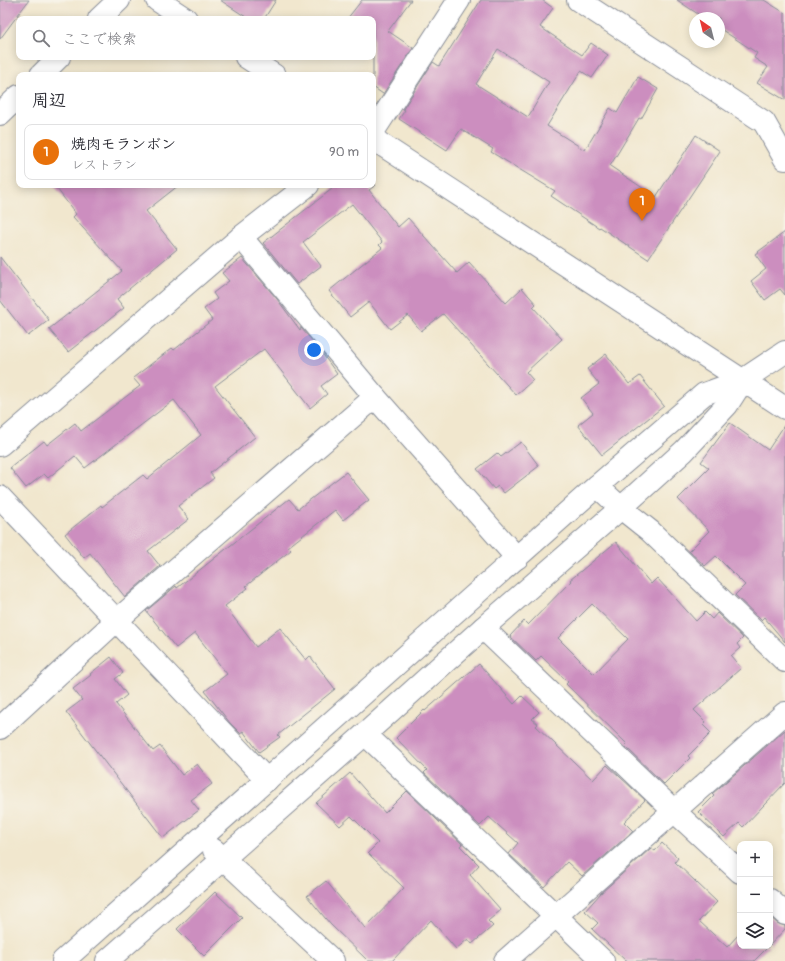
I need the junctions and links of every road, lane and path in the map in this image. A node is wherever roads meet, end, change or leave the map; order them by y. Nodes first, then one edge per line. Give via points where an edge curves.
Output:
1 (119, 0) edge
2 (157, 0) edge
3 (459, 0) edge
4 (578, 0) edge
5 (102, 16) edge
6 (181, 16) edge
7 (57, 60) edge
8 (251, 60) edge
9 (44, 72) edge
10 (269, 72) edge
11 (16, 99) edge
12 (0, 114) edge
13 (376, 127) edge
14 (376, 141) edge
15 (785, 159) edge
16 (304, 188) edge
17 (241, 238) junction
18 (785, 352) edge
19 (743, 380) junction
20 (375, 397) junction
21 (785, 408) edge
22 (0, 445) edge
23 (597, 486) junction
24 (0, 497) edge
25 (621, 508) junction
26 (517, 558) junction
27 (116, 621) junction
28 (483, 628) junction
29 (785, 661) edge
30 (785, 712) edge
31 (0, 728) edge
32 (365, 734) junction
33 (267, 780) junction
34 (674, 811) junction
35 (202, 838) junction
36 (224, 859) junction
37 (737, 869) edge
38 (773, 903) edge
39 (785, 914) edge
40 (556, 915) junction
41 (63, 961) edge
42 (107, 961) edge
43 (333, 961) edge
44 (505, 961) edge
45 (603, 961) edge

1 - 5 street
2 - 6 street
3 - 13 street
4 - 15 street via 764,122
7 - 9 street
8 - 10 street
11 - 12 street
14 - 19 street
16 - 17 street
17 - 20 street
17 - 22 street
18 - 19 street
19 - 21 street
19 - 23 street via 704,394
19 - 25 street via 727,405 684,451
20 - 26 street
20 - 27 street
23 - 25 street
23 - 26 street
24 - 27 street
25 - 28 street
25 - 29 street via 650,531
26 - 33 street
27 - 31 street
27 - 33 street
28 - 32 street
28 - 34 street
30 - 34 street
32 - 36 street
32 - 40 street
33 - 35 street
34 - 37 street
34 - 40 street
35 - 36 street
35 - 41 street
36 - 42 street
36 - 43 street
38 - 39 street
40 - 44 street
40 - 45 street

